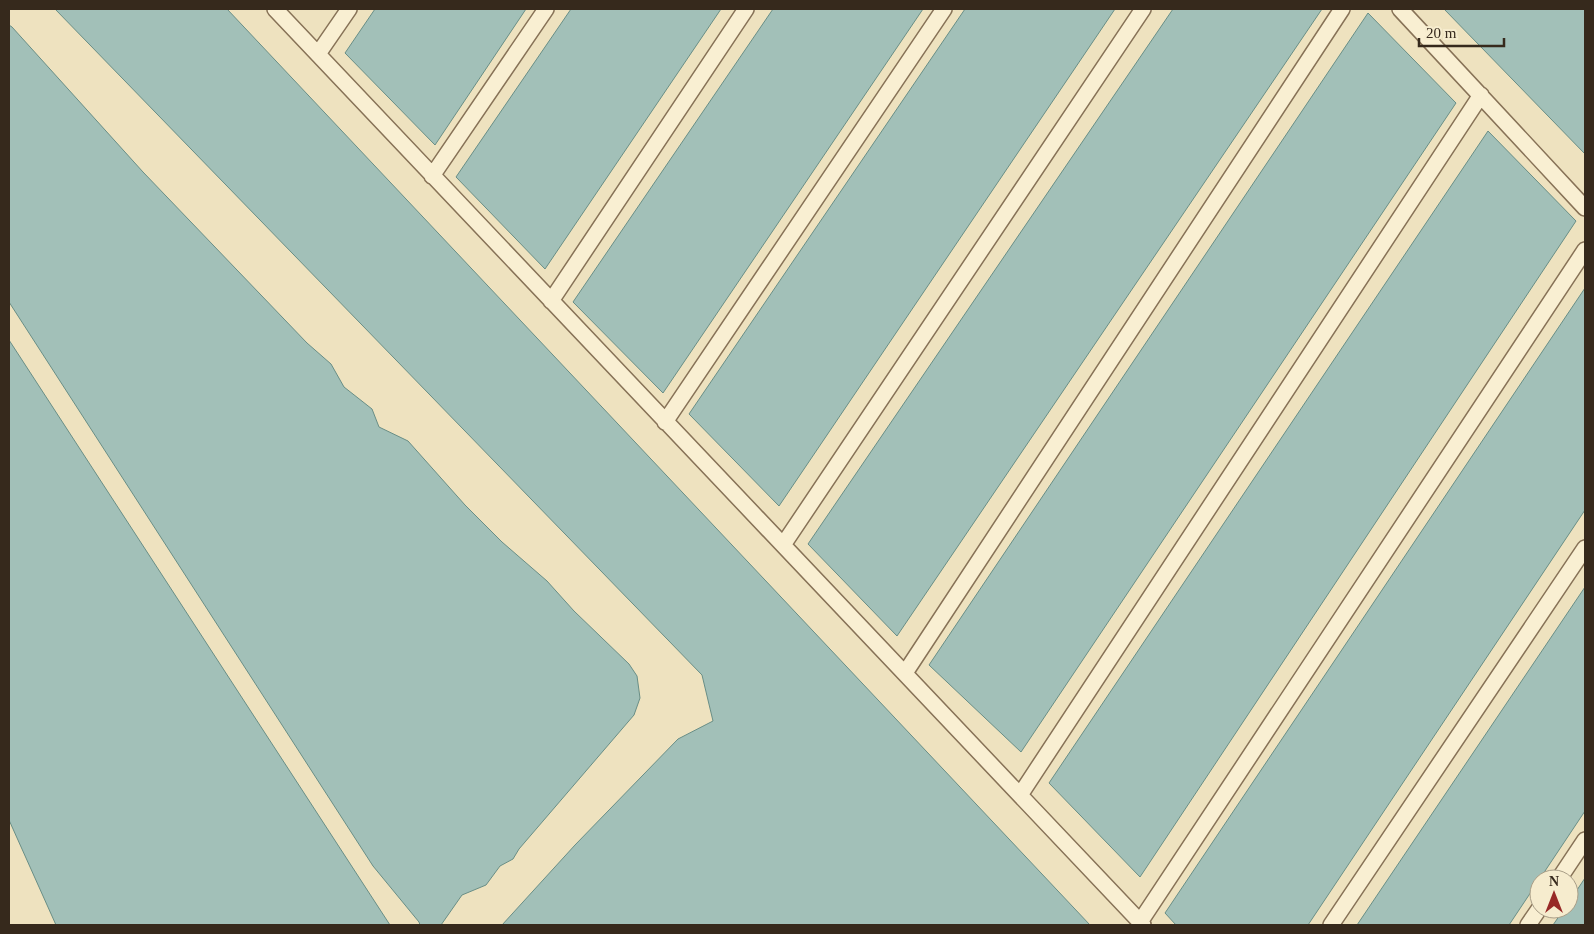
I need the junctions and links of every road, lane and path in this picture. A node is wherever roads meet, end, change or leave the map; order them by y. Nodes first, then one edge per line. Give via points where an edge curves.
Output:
1 (275, 9) edge
2 (348, 9) edge
3 (546, 9) edge
4 (746, 9) edge
5 (944, 9) edge
6 (1143, 9) edge
7 (1342, 9) edge
8 (1400, 9) edge
9 (318, 54) junction
10 (1480, 95) junction
11 (432, 176) junction
12 (1585, 208) edge
13 (1585, 250) edge
14 (551, 302) junction
15 (665, 422) junction
16 (784, 544) junction
17 (1585, 548) edge
18 (905, 673) junction
19 (1020, 795) junction
20 (1585, 840) edge
21 (1566, 869) edge
22 (1142, 924) edge
23 (1332, 925) edge

1 - 9 lane
2 - 9 lane
3 - 11 lane
4 - 14 lane
5 - 15 lane
6 - 16 lane
7 - 18 lane
8 - 10 lane
9 - 11 lane
10 - 12 lane
10 - 19 lane
11 - 14 lane
13 - 22 lane
14 - 15 lane
15 - 16 lane
16 - 18 lane
17 - 23 lane
18 - 19 lane
19 - 22 lane
20 - 21 lane

